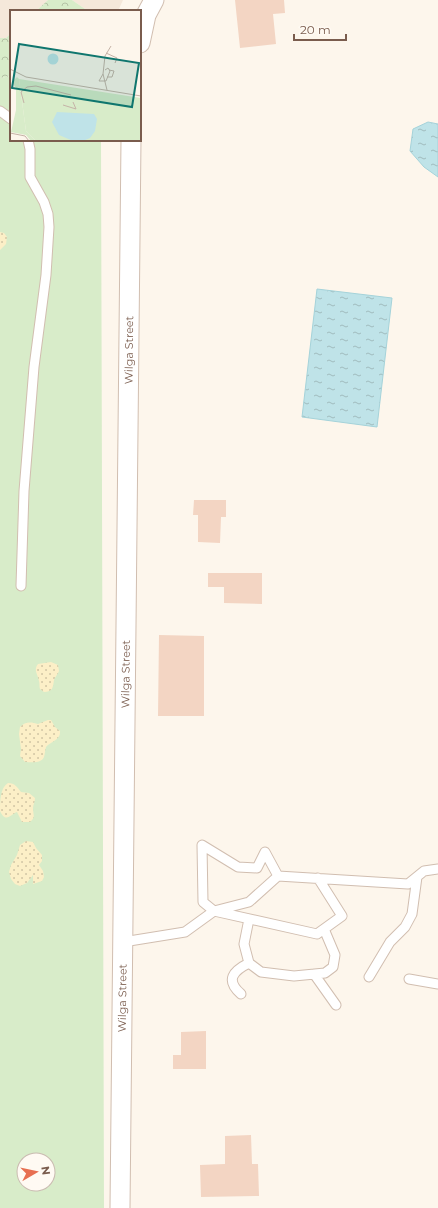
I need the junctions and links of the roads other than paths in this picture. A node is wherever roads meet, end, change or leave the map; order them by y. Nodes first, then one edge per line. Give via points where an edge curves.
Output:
1 (154, 0) edge
2 (141, 38) edge
3 (0, 111) edge
4 (10, 118) edge
5 (28, 141) edge
6 (131, 141) edge
7 (21, 586) dead end
8 (438, 869) edge
9 (278, 876) junction
10 (417, 877) junction
11 (318, 878) junction
12 (214, 912) junction
13 (249, 919) junction
14 (324, 929) junction
15 (122, 942) junction
16 (249, 963) junction
17 (314, 974) junction
18 (369, 977) dead end
19 (409, 979) dead end
20 (438, 984) edge
21 (241, 994) dead end
22 (336, 1006) dead end
23 (120, 1208) edge

1 - 2 street via 146,15
3 - 4 lane
5 - 7 lane via 30,177 44,202 49,226 24,491
6 - 15 street, Wilga Street
8 - 10 lane via 424,871
9 - 11 lane
9 - 12 lane via 249,902
9 - 12 lane via 265,852 257,868 238,867 202,845 203,902
10 - 11 lane via 408,884
10 - 18 lane via 412,914 390,942
11 - 14 lane via 342,916
12 - 13 lane
12 - 15 lane via 185,932
13 - 14 lane via 317,934
13 - 16 lane via 244,944
14 - 17 lane via 335,955 333,967 325,974
15 - 23 street, Wilga Street
16 - 17 lane via 261,972 294,976
16 - 21 lane via 240,968 232,980 234,988
17 - 22 lane
19 - 20 lane

